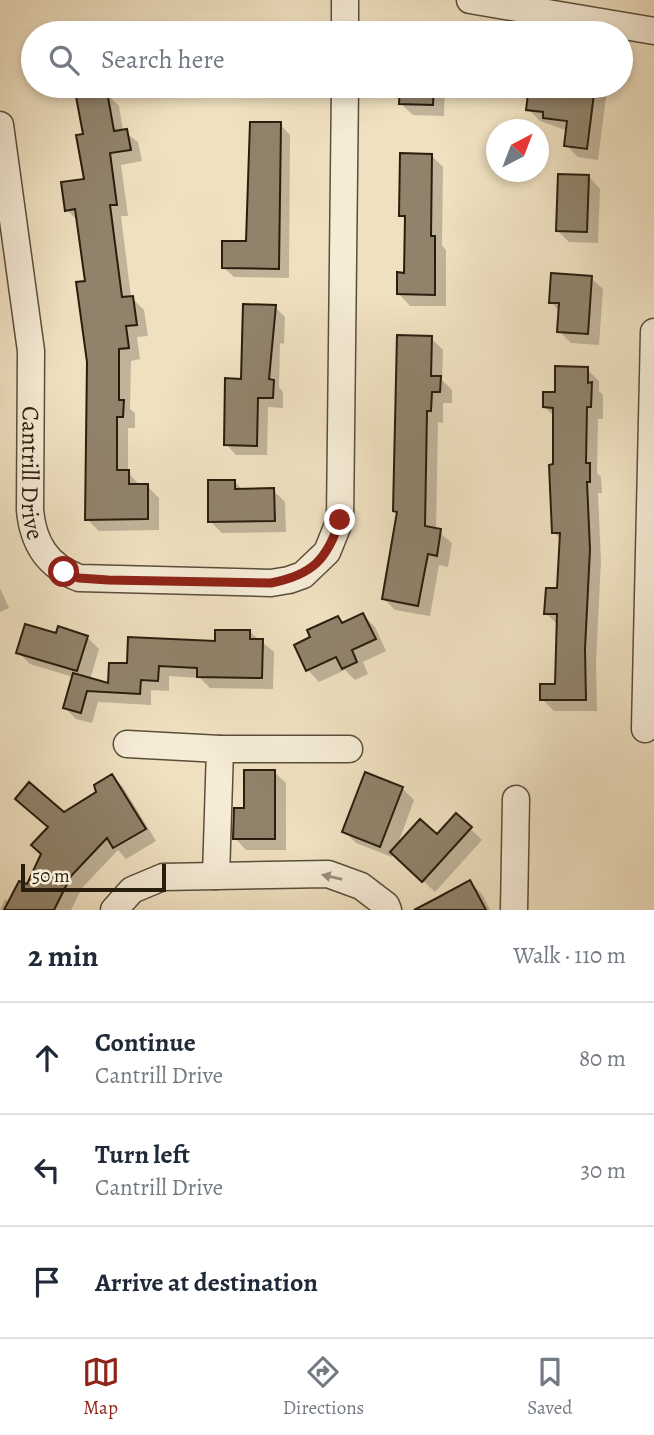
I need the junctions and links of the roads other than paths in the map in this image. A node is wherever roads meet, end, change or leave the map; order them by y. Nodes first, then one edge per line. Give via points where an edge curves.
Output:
1 (345, 0) edge
2 (470, 0) edge
3 (345, 21) edge
4 (591, 21) edge
5 (633, 28) edge
6 (654, 32) edge
7 (345, 98) edge
8 (0, 125) edge
9 (654, 332) edge
10 (652, 587) edge
11 (645, 729) dead end
12 (127, 744) dead end
13 (220, 749) junction
14 (349, 749) dead end
15 (516, 799) dead end
16 (216, 876) junction
17 (114, 910) edge
18 (388, 910) edge
19 (514, 910) edge

1 - 3 street
2 - 4 street
5 - 6 street
7 - 8 street, Cantrill Drive via 340,520 331,545 317,564 303,575 271,583 79,578 48,559 38,544 30,510 31,351
9 - 10 street
10 - 11 street
12 - 13 street
13 - 14 street
13 - 16 street
15 - 19 street
16 - 17 street via 163,877 132,890
18 -> 16 street via 361,886 328,874

